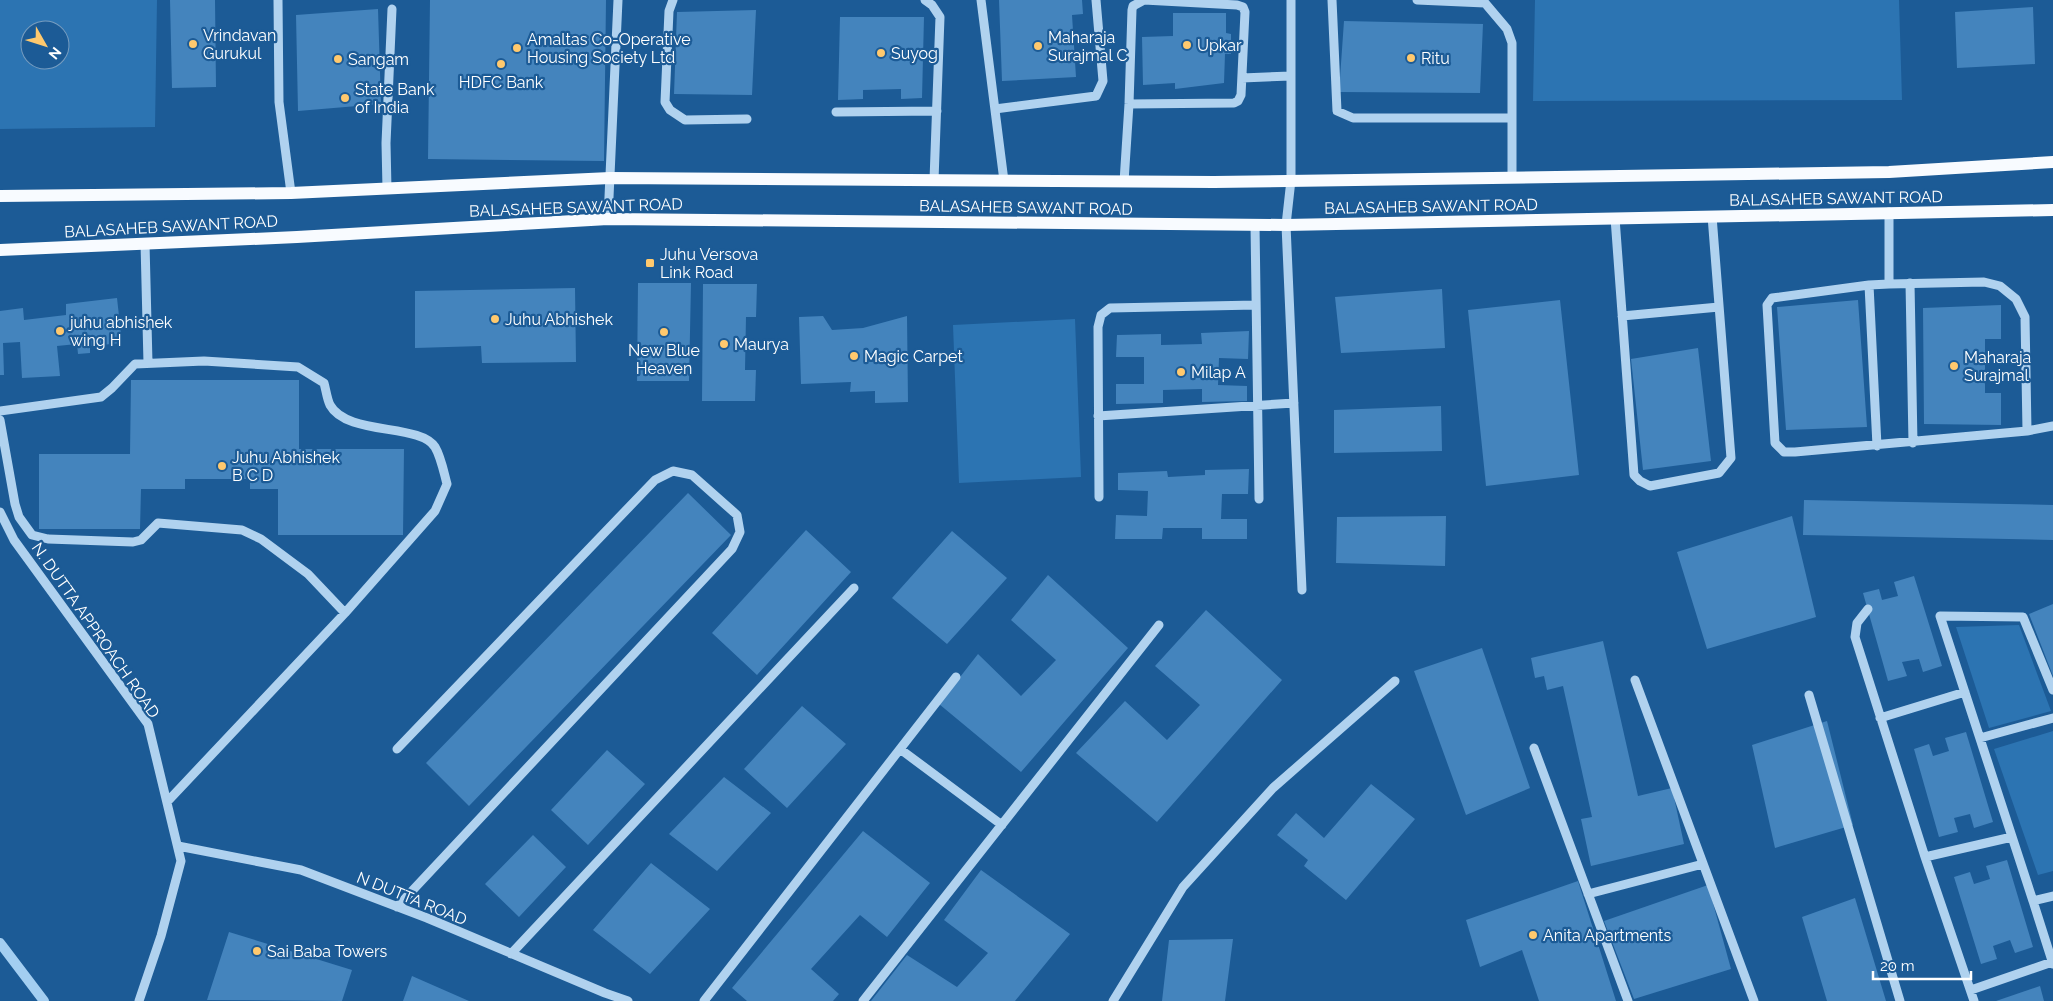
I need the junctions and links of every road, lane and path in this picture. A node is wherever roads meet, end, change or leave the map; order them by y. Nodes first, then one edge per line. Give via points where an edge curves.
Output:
1 (278, 0) edge
2 (618, 0) edge
3 (673, 0) edge
4 (925, 0) edge
5 (981, 0) edge
6 (1096, 0) edge
7 (1291, 0) edge
8 (1332, 0) edge
9 (1416, 0) edge
10 (392, 9) dead end
11 (1291, 76) junction
12 (1242, 78) junction
13 (1129, 104) junction
14 (994, 109) junction
15 (936, 111) junction
16 (836, 112) dead end
17 (1512, 118) junction
18 (747, 119) dead end
19 (2053, 162) edge
20 (1512, 177) junction
21 (610, 178) junction
22 (934, 180) junction
23 (1291, 180) junction
24 (1004, 181) junction
25 (1124, 182) junction
26 (387, 189) junction
27 (292, 193) junction
28 (0, 196) edge
29 (2053, 210) edge
30 (1890, 212) junction
31 (1712, 216) junction
32 (1615, 218) junction
33 (608, 219) junction
34 (1254, 225) junction
35 (1286, 225) junction
36 (145, 243) junction
37 (0, 250) edge
38 (1910, 282) junction
39 (1889, 284) junction
40 (1869, 285) junction
41 (1256, 305) junction
42 (1719, 307) junction
43 (1622, 316) junction
44 (148, 363) junction
45 (1294, 403) junction
46 (1257, 405) junction
47 (0, 411) edge
48 (1098, 416) junction
49 (0, 420) edge
50 (2053, 426) edge
51 (2027, 431) junction
52 (1913, 443) junction
53 (1877, 446) junction
54 (1099, 497) dead end
55 (1259, 499) dead end
56 (0, 512) edge
57 (32, 536) junction
58 (14, 540) junction
59 (854, 588) dead end
60 (1302, 590) dead end
61 (1868, 609) dead end
62 (345, 613) junction
63 (1159, 625) dead end
64 (956, 677) dead end
65 (1635, 680) dead end
66 (1395, 682) dead end
67 (2053, 690) edge
68 (1965, 692) junction
69 (1809, 695) dead end
70 (1880, 718) junction
71 (2053, 718) edge
72 (1980, 738) junction
73 (1534, 748) dead end
74 (397, 749) dead end
75 (900, 749) junction
76 (166, 802) junction
77 (1002, 824) junction
78 (2012, 837) junction
79 (178, 846) junction
80 (1925, 857) junction
81 (1703, 864) junction
82 (1588, 894) junction
83 (2053, 896) edge
84 (2033, 901) junction
85 (397, 907) junction
86 (511, 954) junction
87 (2053, 963) edge
88 (1970, 990) junction
89 (139, 1001) edge
90 (628, 1001) edge
91 (704, 1001) edge
92 (863, 1001) edge
93 (1113, 1001) edge
94 (1628, 1001) edge
95 (1754, 1001) edge
96 (1900, 1001) edge
97 (1974, 1001) edge

1 - 27 street via 279,102
2 - 21 street
3 - 18 street via 669,11 665,102 670,110 685,120
4 - 15 street via 940,17
5 - 14 street
6 - 14 street via 1102,81 1096,96
7 - 11 street
8 - 17 street via 1337,111 1353,118
9 - 17 street via 1484,3 1498,16 1512,43
10 - 26 street
11 - 12 street
11 - 23 street
12 - 13 street via 1240,99 1234,103
12 - 13 street via 1245,12 1242,7 1140,1 1132,10
13 - 25 street
14 - 24 street
15 - 16 street
15 - 22 street
17 - 20 street
19 - 20 main road, BALASAHEB SAWANT ROAD via 1890,172
20 - 23 main road, BALASAHEB SAWANT ROAD
21 - 22 main road, BALASAHEB SAWANT ROAD
21 - 26 main road, BALASAHEB SAWANT ROAD
21 - 33 street
22 - 24 main road, BALASAHEB SAWANT ROAD
23 - 25 main road, BALASAHEB SAWANT ROAD
23 - 35 street
24 - 25 main road, BALASAHEB SAWANT ROAD
26 - 27 main road, BALASAHEB SAWANT ROAD
27 - 28 main road, BALASAHEB SAWANT ROAD
29 - 30 main road, BALASAHEB SAWANT ROAD
30 - 31 main road, BALASAHEB SAWANT ROAD
30 - 39 street
31 - 32 main road, BALASAHEB SAWANT ROAD
31 - 42 street
32 - 35 main road, BALASAHEB SAWANT ROAD
32 - 43 street
33 - 34 main road, BALASAHEB SAWANT ROAD
33 - 36 main road, BALASAHEB SAWANT ROAD
34 - 35 main road, BALASAHEB SAWANT ROAD
34 - 41 street
35 - 45 street
36 - 37 main road, BALASAHEB SAWANT ROAD
36 - 44 street
38 - 39 street
38 - 51 street via 1984,282 2000,286 2016,299 2025,317
38 - 52 street
39 - 40 street
40 - 53 street
40 - 53 street via 1772,298 1766,314 1775,443 1784,452
41 - 46 street
41 - 48 street via 1110,308 1100,316 1098,327
42 - 43 street
42 - 43 street via 1731,458 1719,473 1650,486 1634,475
44 - 47 street via 135,364 101,397
44 - 62 street via 204,361 298,367 324,383 331,406 347,420 418,435 435,446 447,484 435,511
45 - 46 street
45 - 60 street
46 - 48 street
46 - 55 street
48 - 54 street
49 - 57 street via 15,504 19,517
50 - 51 street
51 - 52 street
52 - 53 street
56 - 58 street, N. DUTTA APPROACH ROAD
57 - 58 street
57 - 62 street via 133,542 141,540 158,523 242,530 277,550 308,574
58 - 76 street, N. DUTTA APPROACH ROAD via 148,724
59 - 86 street
61 - 70 street via 1857,623 1855,637
62 - 76 street
63 - 77 street
64 - 75 street
65 - 81 street
66 - 93 street via 1273,788 1183,887
67 - 68 street via 2023,616 1940,616
68 - 70 street
68 - 72 street
69 - 96 street
70 - 80 street
71 - 72 street
72 - 78 street
73 - 82 street
74 - 85 street via 655,480 673,471 692,476 738,515 740,532 732,549
75 - 77 street
75 - 91 street
76 - 79 street, N. DUTTA APPROACH ROAD
77 - 92 street
78 - 80 street
78 - 84 street
79 - 85 street, N DUTTA ROAD via 301,870
79 - 89 street, N. DUTTA APPROACH ROAD via 182,861
80 - 88 street
81 - 82 street
81 - 95 street
82 - 94 street
83 - 84 street
84 - 87 street
85 - 86 street, N DUTTA ROAD
86 - 90 street, N DUTTA ROAD
87 - 88 street
88 - 97 street

